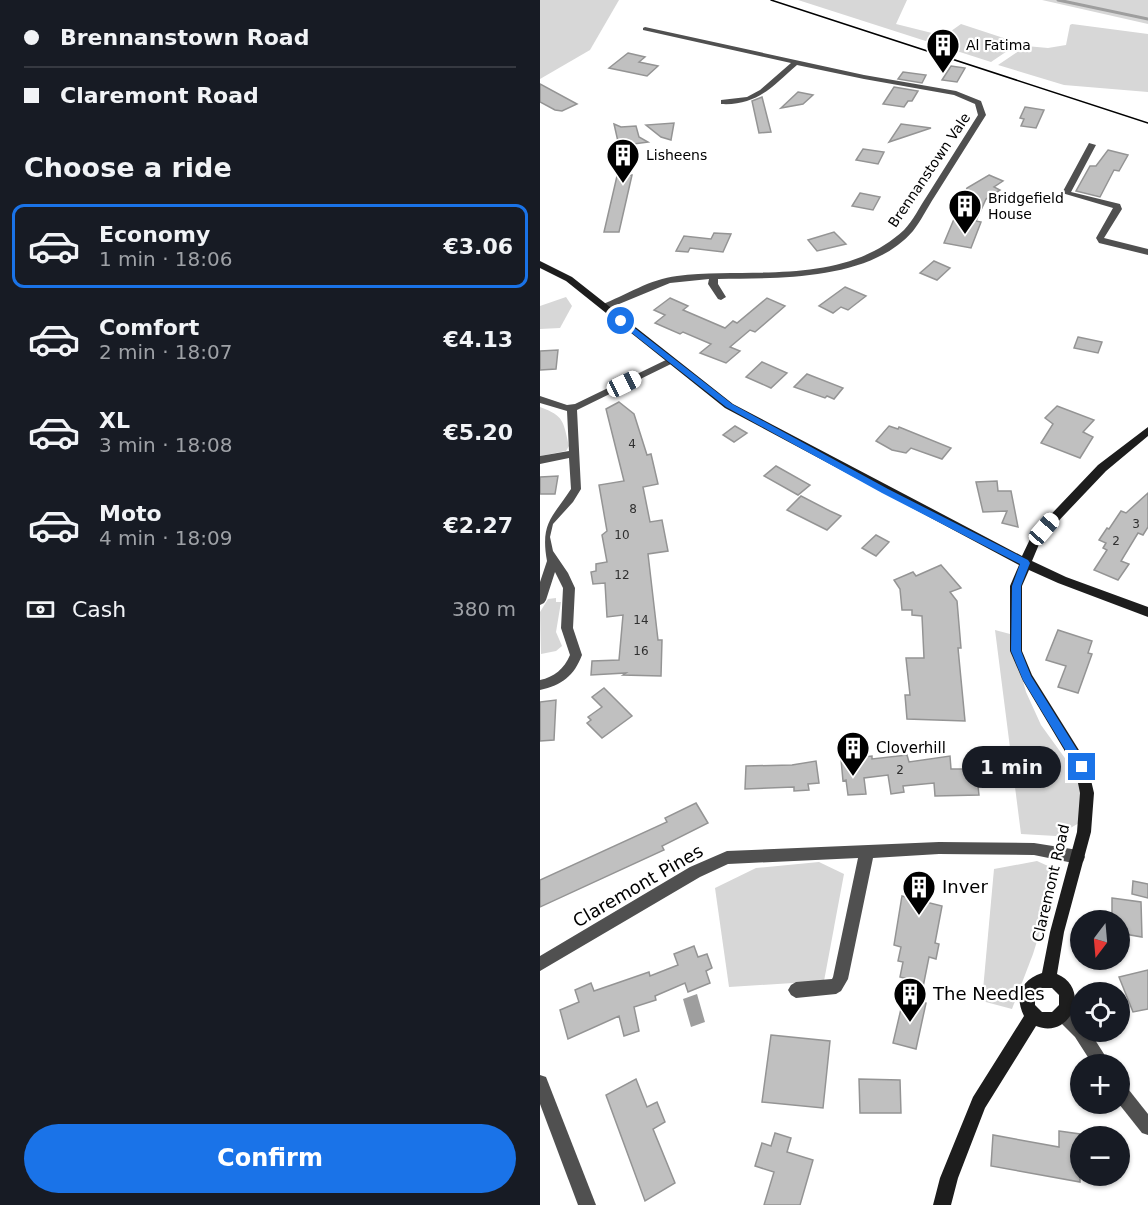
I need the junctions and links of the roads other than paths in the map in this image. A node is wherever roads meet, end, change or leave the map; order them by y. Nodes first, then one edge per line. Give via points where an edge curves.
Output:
1 (645, 29) dead end
2 (796, 62) junction
3 (724, 102) dead end
4 (1092, 145) dead end
5 (1148, 252) edge
6 (542, 265) edge
7 (714, 277) junction
8 (721, 297) dead end
9 (604, 307) junction
10 (670, 361) junction
11 (540, 399) edge
12 (572, 408) junction
13 (1148, 430) edge
14 (574, 454) junction
15 (540, 460) edge
16 (552, 563) junction
17 (1025, 563) junction
18 (540, 600) edge
19 (1148, 612) edge
20 (540, 685) edge
21 (867, 851) junction
22 (1078, 856) junction
23 (540, 964) edge
24 (1048, 979) junction
25 (796, 990) dead end
26 (1034, 1014) junction
27 (1064, 1014) junction
28 (1070, 1021) edge
29 (540, 1083) edge
30 (1130, 1105) edge
31 (1148, 1127) edge
32 (587, 1205) edge
33 (942, 1205) edge

1 - 2 street, Brennanstown Vale
2 - 3 street via 763,92 749,99
2 - 7 street, Brennanstown Vale via 965,95 978,103 982,115 909,230 894,244 870,258 840,268
4 - 5 street via 1066,193 1117,206 1100,238 1102,241
6 - 9 main road via 563,274
7 - 8 street via 713,284
7 - 9 street, Brennanstown Vale via 674,279
9 - 10 main road
10 - 12 street
10 - 17 main road via 760,423
11 - 12 street
12 - 14 street
13 - 17 main road, Claremont Road via 1072,498 1035,540
14 - 15 street
14 - 16 street via 576,489 545,529 546,549
16 - 18 street
16 - 20 street via 563,574 572,594 567,628 576,655 563,676
17 - 19 main road
17 - 22 main road, Claremont Road via 1016,586 1016,651 1027,677 1082,767 1087,793
21 - 22 street, Claremont Pines via 1034,849
21 - 23 street, Claremont Pines via 727,858 695,872
21 - 25 street via 837,986
22 - 24 main road, Claremont Road
24 - 26 main road via 1029,987 1026,1000
24 - 27 main road via 1059,984 1068,996
26 - 27 main road via 1052,1020
26 - 33 main road via 979,1103
27 - 28 street
29 - 32 street
30 - 31 street

